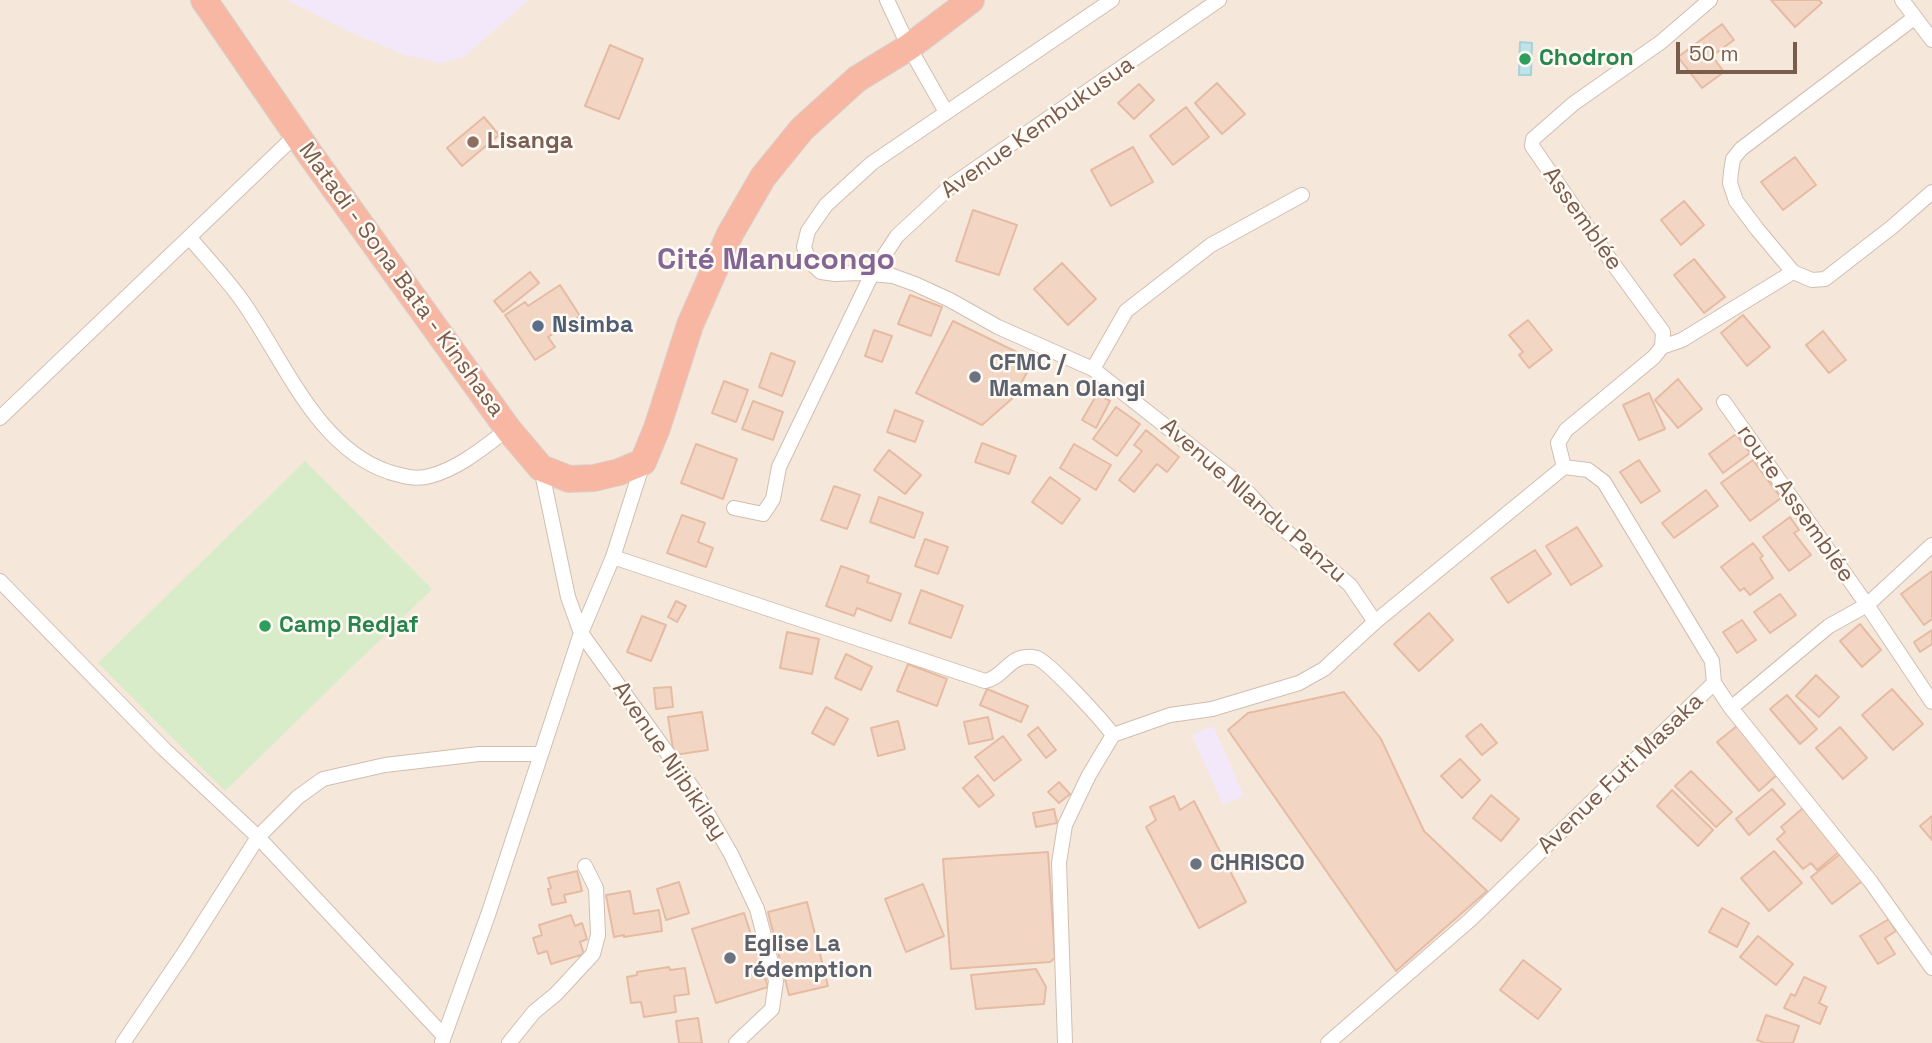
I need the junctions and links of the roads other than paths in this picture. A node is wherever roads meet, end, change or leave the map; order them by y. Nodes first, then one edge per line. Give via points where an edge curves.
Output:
1 (204, 0) edge
2 (887, 0) edge
3 (971, 0) edge
4 (1112, 0) edge
5 (1219, 0) edge
6 (1710, 0) edge
7 (1902, 0) edge
8 (1914, 18) junction
9 (1932, 40) edge
10 (909, 47) junction
11 (946, 112) junction
12 (297, 134) junction
13 (1932, 191) edge
14 (1302, 195) dead end
15 (190, 238) junction
16 (1793, 272) junction
17 (872, 274) junction
18 (1662, 347) junction
19 (1093, 369) junction
20 (1724, 402) dead end
21 (0, 418) edge
22 (508, 429) junction
23 (643, 462) junction
24 (1564, 467) junction
25 (541, 468) junction
26 (734, 508) dead end
27 (1932, 545) edge
28 (613, 557) junction
29 (0, 581) edge
30 (1867, 605) junction
31 (1375, 622) junction
32 (581, 633) junction
33 (1714, 683) junction
34 (1932, 702) edge
35 (1731, 708) junction
36 (1113, 735) junction
37 (541, 754) junction
38 (258, 837) junction
39 (585, 866) dead end
40 (1932, 968) edge
41 (443, 1040) edge
42 (123, 1043) edge
43 (509, 1043) edge
44 (736, 1043) edge
45 (1065, 1043) edge
46 (1328, 1043) edge

1 - 12 highway, Matadi - Sona Bata - Kinshasa
2 - 10 street
3 - 10 highway
4 - 11 street
5 - 17 street, Avenue Kembukusua via 952,185 897,236
6 - 18 street, Assemblée via 1661,42 1573,104 1533,139 1532,146 1663,332
7 - 8 street
8 - 9 street
8 - 16 street via 1733,159 1730,183 1736,201
10 - 11 street
10 - 23 highway via 857,79 802,129 763,177 730,234 690,325
11 - 17 street, Avenue Nlandu Panzu via 872,163 826,205 808,231 804,247 809,261 821,272
12 - 15 street
12 - 22 highway, Matadi - Sona Bata - Kinshasa
13 - 16 street via 1825,279 1812,280
14 - 19 street via 1211,244 1126,311
15 - 21 street
15 - 22 street via 238,296 317,417 348,450 376,467 407,478 430,476 463,462
16 - 18 street via 1682,340
17 - 19 street, Avenue Nlandu Panzu via 892,276 950,300
17 - 26 street, Avenue Kembukusua via 779,467 773,499 763,514
18 - 24 street via 1566,430 1558,443
19 - 31 street, Avenue Nlandu Panzu via 1243,487 1274,521 1350,584
20 - 30 street, route Assemblée
22 - 25 highway, Matadi - Sona Bata - Kinshasa
23 - 25 highway via 594,478 569,479
23 - 28 street
24 - 31 street
24 - 33 street, Avenue Futi Masaka via 1588,470 1604,482 1712,661
25 - 32 street, Avenue Njibikilay via 568,597
27 - 30 street
28 - 32 street
28 - 36 street via 985,681 1025,656 1037,658
29 - 38 street via 164,749
30 - 34 street, route Assemblée
30 - 35 street via 1829,626
31 - 36 street via 1324,669 1299,683 1212,709 1170,715
32 - 37 street
32 - 44 street, Avenue Njibikilay via 694,790 757,909 776,981 772,1009
33 - 35 street
33 - 46 street, Avenue Futi Masaka via 1470,920
35 - 40 street via 1871,882
36 - 45 street via 1065,825 1059,863
37 - 38 street via 479,754 385,765 323,779
37 - 41 street
38 - 41 street
38 - 42 street
39 - 43 street via 596,888 598,935 593,954

